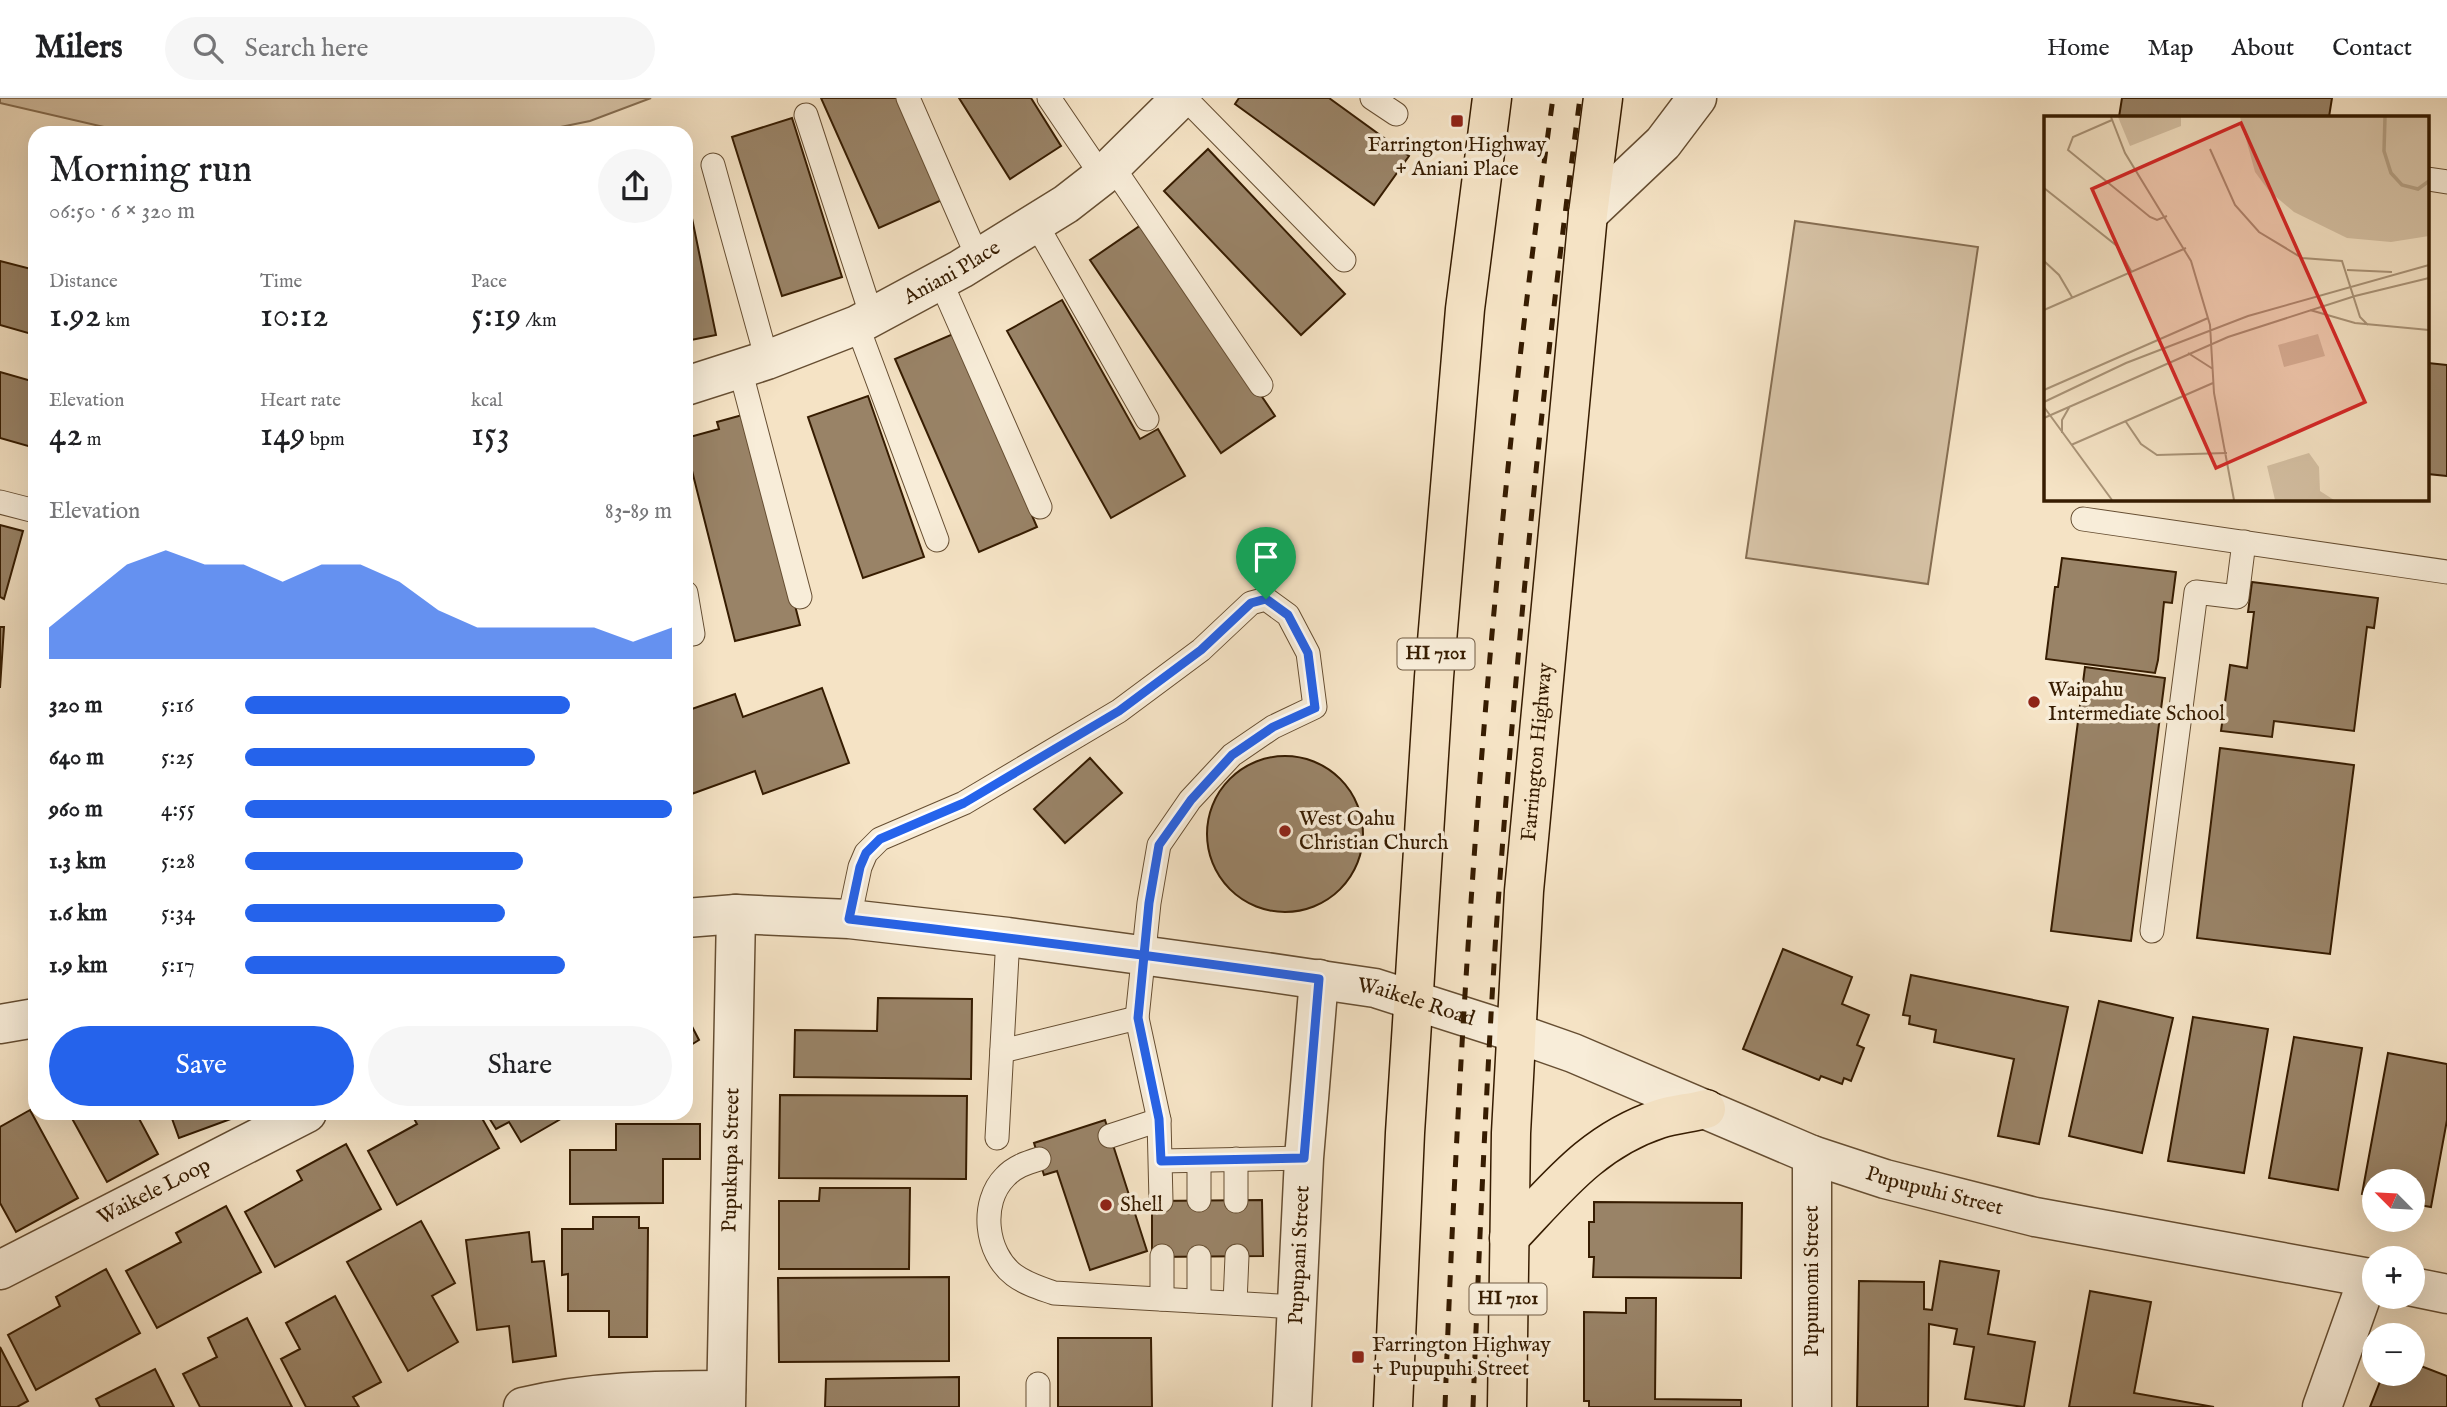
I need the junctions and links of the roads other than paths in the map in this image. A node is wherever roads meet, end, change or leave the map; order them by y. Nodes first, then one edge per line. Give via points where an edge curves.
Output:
1 (908, 98) edge
2 (1049, 98) edge
3 (1183, 98) edge
4 (1372, 98) edge
5 (1492, 98) edge
6 (1603, 98) edge
7 (1697, 98) edge
8 (1396, 114) dead end
9 (806, 115) dead end
10 (713, 165) dead end
11 (1108, 171) junction
12 (1588, 214) junction
13 (1035, 222) junction
14 (978, 258) junction
15 (1345, 260) dead end
16 (940, 280) junction
17 (864, 321) junction
18 (753, 365) junction
19 (693, 384) edge
20 (1261, 385) dead end
21 (1147, 419) dead end
22 (0, 502) edge
23 (1040, 507) dead end
24 (28, 509) edge
25 (2083, 519) dead end
26 (937, 540) dead end
27 (2244, 542) junction
28 (2447, 572) edge
29 (800, 597) dead end
30 (736, 914) junction
31 (693, 917) edge
32 (849, 919) junction
33 (2152, 931) dead end
34 (1008, 937) junction
35 (1145, 955) junction
36 (1319, 979) junction
37 (1413, 1000) junction
38 (1138, 1018) junction
39 (28, 1019) edge
40 (0, 1024) edge
41 (1516, 1033) junction
42 (1002, 1051) junction
43 (1706, 1109) junction
44 (1159, 1119) junction
45 (293, 1120) edge
46 (1110, 1136) dead end
47 (997, 1138) dead end
48 (1812, 1155) junction
49 (1304, 1158) junction
50 (1039, 1159) dead end
51 (1236, 1159) junction
52 (1161, 1161) junction
53 (1199, 1161) junction
54 (1199, 1200) dead end
55 (1161, 1201) dead end
56 (1236, 1201) dead end
57 (1509, 1238) junction
58 (1162, 1256) dead end
59 (1199, 1256) dead end
60 (1237, 1256) dead end
61 (0, 1270) edge
62 (2362, 1277) edge
63 (2425, 1289) edge
64 (2447, 1294) edge
65 (1162, 1299) junction
66 (1199, 1301) junction
67 (1235, 1303) junction
68 (2362, 1305) edge
69 (1297, 1307) junction
70 (726, 1398) edge
71 (523, 1407) edge
72 (1292, 1407) edge
73 (1393, 1407) edge
74 (1507, 1407) edge
75 (1811, 1407) edge
76 (2322, 1407) edge

1 - 14 lane
2 - 11 lane
3 - 11 street, Aniani Place
3 - 15 lane
4 - 8 lane
5 - 37 main road, HI 7101 via 1465,309
6 - 12 main road, Farrington Highway / HI 7101
7 - 12 street via 1663,143
9 - 17 lane
10 - 18 lane
11 - 13 street, Aniani Place
11 - 20 lane
12 - 41 main road, Farrington Highway / HI 7101 via 1524,891
13 - 14 street, Aniani Place
13 - 21 lane
14 - 16 street, Aniani Place
16 - 17 street, Aniani Place
16 - 23 lane
17 - 18 street, Aniani Place
17 - 26 lane
18 - 19 street, Aniani Place
18 - 29 lane
22 - 24 lane
25 - 27 lane
27 - 28 lane
27 - 33 lane via 2236,597 2196,592
30 - 31 street, Waikele Road
30 - 32 street, Waikele Road
30 - 70 street, Pupukupa Street
32 - 34 street, Waikele Road
32 - 35 lane via 860,867 880,839 964,803 1119,711 1201,650 1251,603 1266,599 1288,615 1308,653 1315,708 1273,727 1232,755 1159,845
34 - 35 street, Waikele Road
34 - 42 lane
35 - 36 street, Waikele Road
35 - 38 lane
36 - 37 street, Waikele Road
36 - 49 street, Pupupani Street
37 - 41 street, Waikele Road
37 - 73 main road, HI 7101
38 - 42 lane
38 - 44 lane
39 - 40 street
41 - 43 street, Pupupuhi Street
41 - 57 main road, Farrington Highway / HI 7101
42 - 47 lane
43 - 48 street, Pupupuhi Street
43 - 57 main road via 1625,1133 1581,1162
44 - 46 lane
44 - 52 lane
45 - 61 street, Waikele Loop
48 - 62 street, Pupupuhi Street via 1885,1179 2035,1217
48 - 75 street, Pupumomi Street
49 - 51 lane
49 - 69 street, Pupupani Street
50 - 65 lane via 1006,1175 990,1202 990,1236 1012,1274 1054,1293
51 - 53 lane
51 - 56 lane
52 - 53 lane
52 - 55 lane
53 - 54 lane
57 - 74 main road, Farrington Highway / HI 7101
58 - 65 lane
59 - 66 lane
60 - 67 lane
63 - 64 street
65 - 66 lane
66 - 67 lane
67 - 69 lane
68 - 76 street
69 - 72 street, Pupupani Street
70 - 71 street via 625,1391

